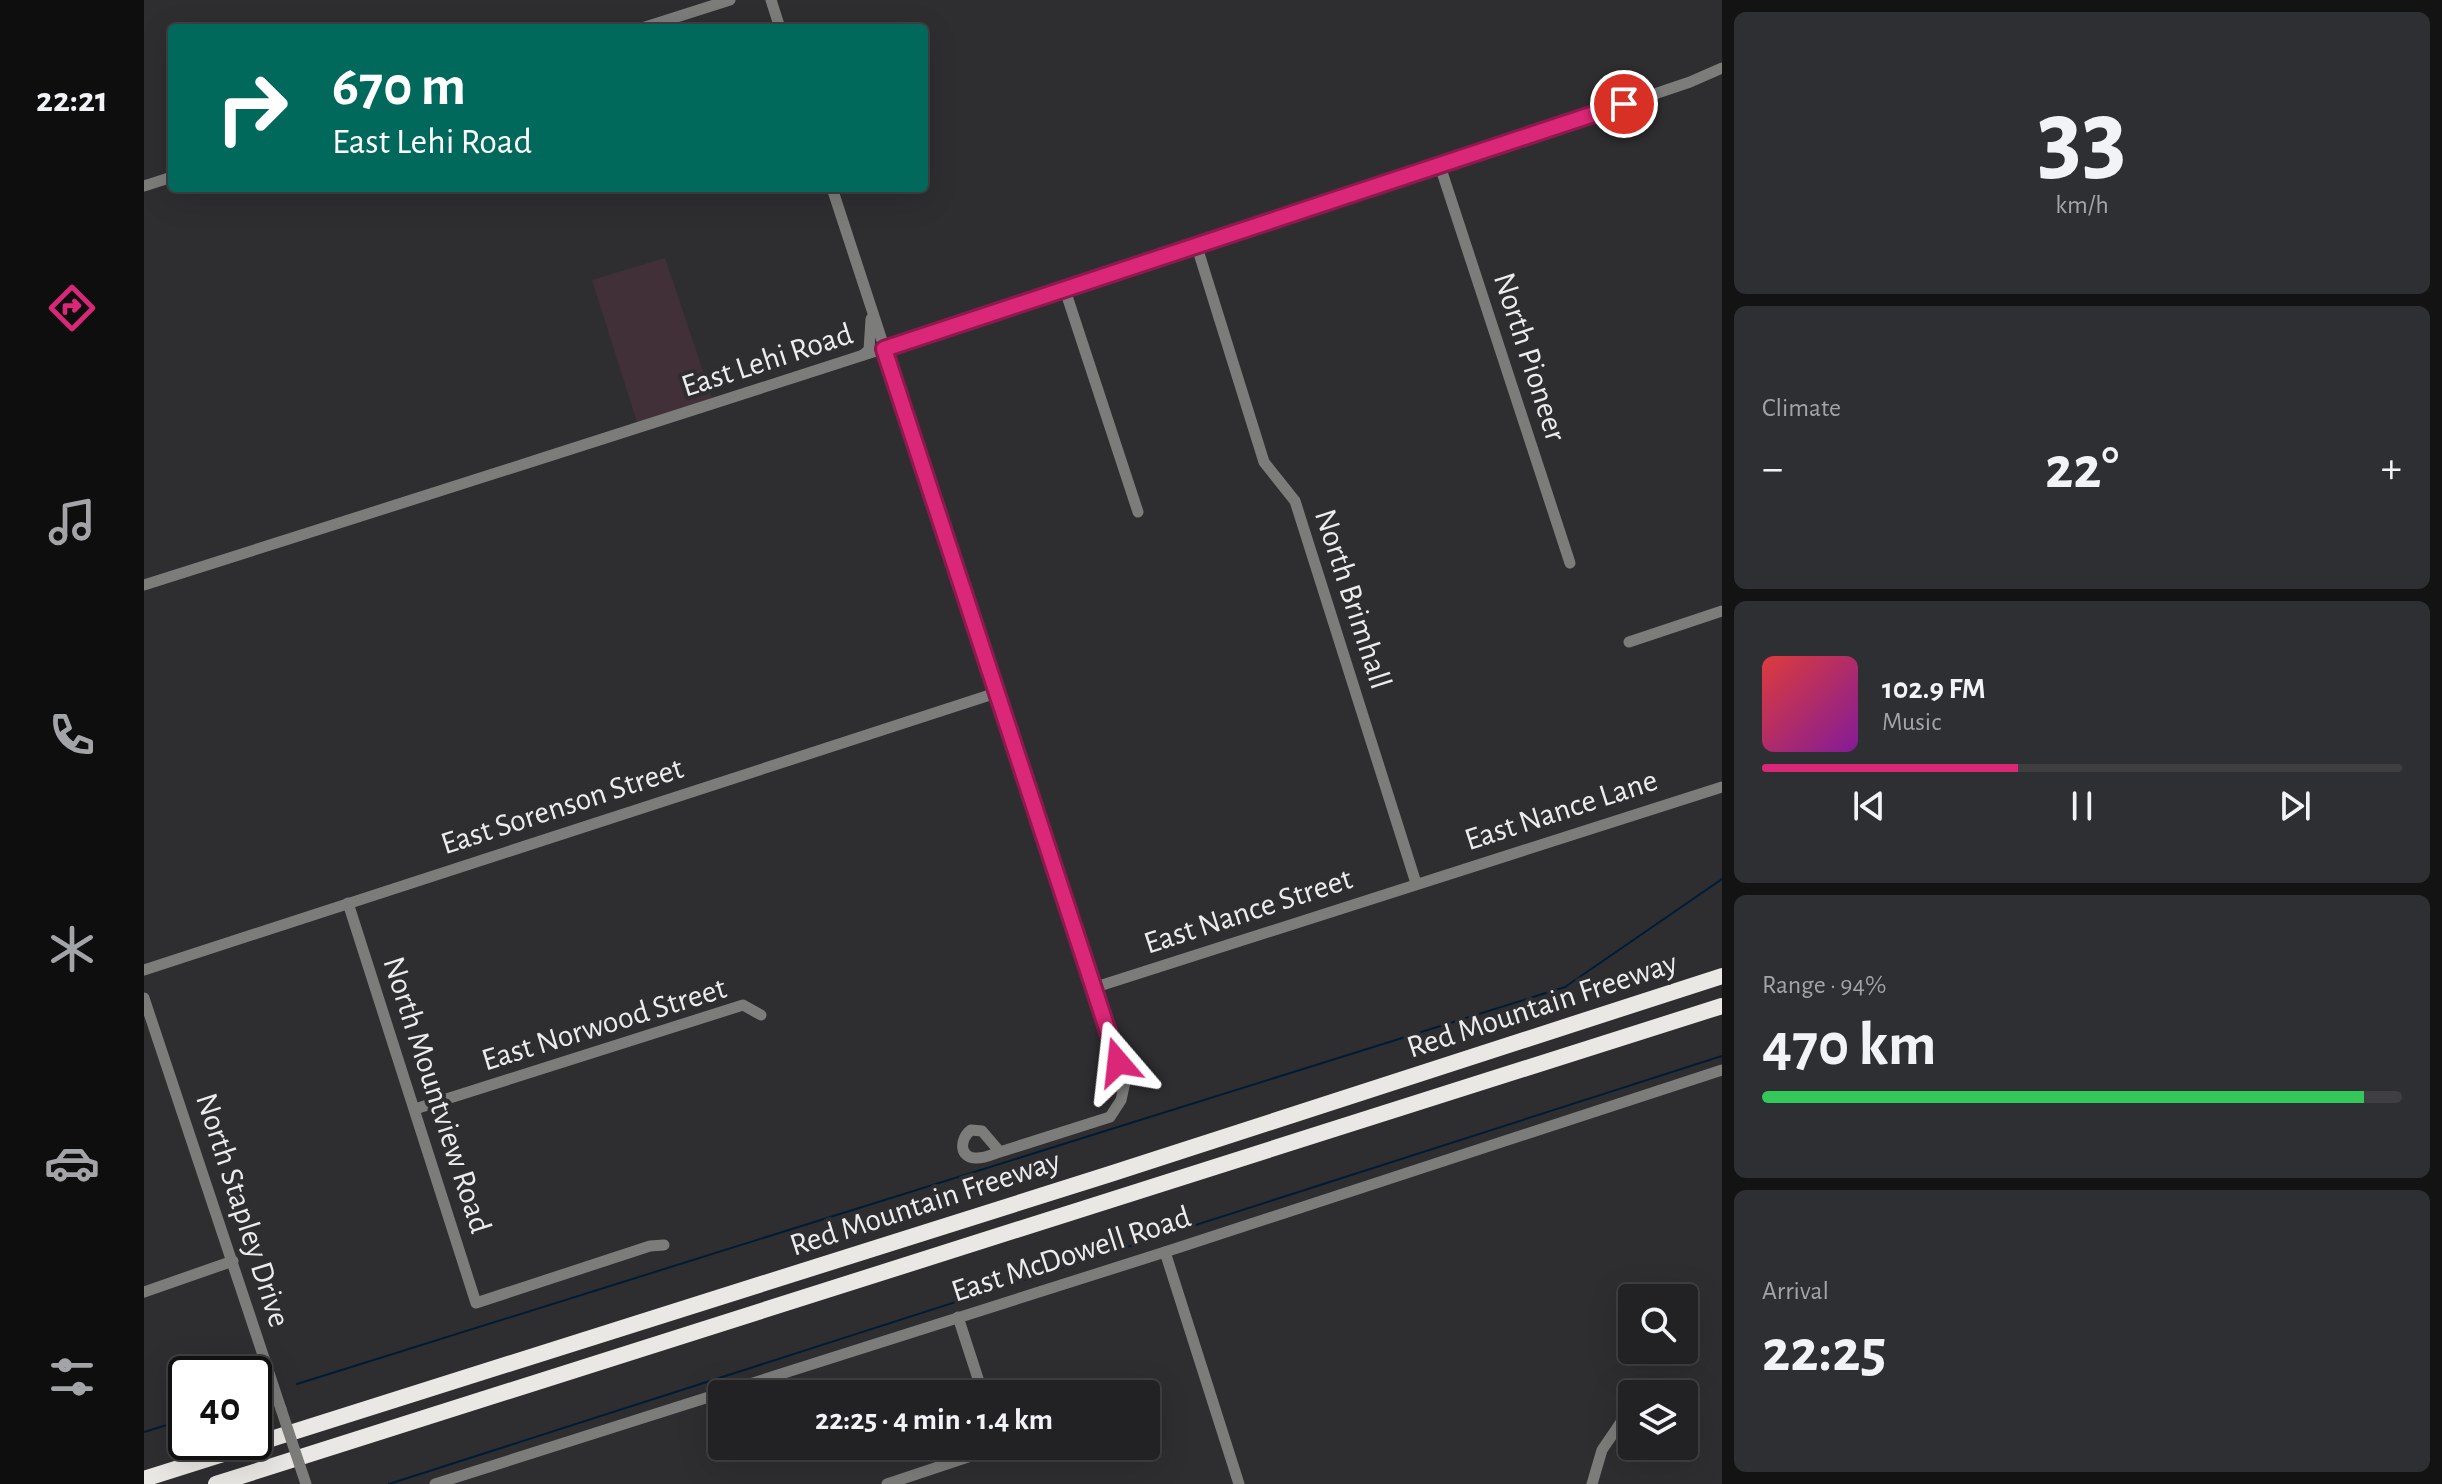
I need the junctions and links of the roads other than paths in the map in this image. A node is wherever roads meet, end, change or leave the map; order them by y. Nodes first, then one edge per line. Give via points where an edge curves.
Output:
1 (730, 0) edge
2 (771, 0) edge
3 (655, 24) edge
4 (779, 24) edge
5 (1722, 68) edge
6 (1440, 166) junction
7 (168, 178) edge
8 (144, 186) edge
9 (833, 192) edge
10 (1197, 247) junction
11 (1065, 290) junction
12 (866, 295) junction
13 (884, 349) junction
14 (861, 357) junction
15 (1138, 512) dead end
16 (1570, 563) dead end
17 (144, 585) edge
18 (1722, 611) edge
19 (1629, 642) dead end
20 (996, 693) junction
21 (1722, 787) edge
22 (1416, 883) junction
23 (348, 903) junction
24 (144, 970) edge
25 (1722, 976) edge
26 (1096, 987) junction
27 (144, 998) edge
28 (1722, 1006) edge
29 (761, 1015) dead end
30 (1722, 1070) edge
31 (415, 1109) junction
32 (1000, 1152) dead end
33 (664, 1245) dead end
34 (1165, 1252) junction
35 (233, 1261) junction
36 (144, 1292) edge
37 (958, 1317) junction
38 (978, 1380) edge
39 (1618, 1427) edge
40 (959, 1460) edge
41 (144, 1479) edge
42 (216, 1484) edge
43 (306, 1484) edge
44 (435, 1484) edge
45 (887, 1484) edge
46 (1239, 1484) edge
47 (1592, 1484) edge

1 - 3 street
2 - 4 street
5 - 6 street, East Lehi Road
6 - 10 street, East Lehi Road
6 - 16 street, North Pioneer
7 - 8 street
9 - 12 street
10 - 11 street, East Lehi Road
10 - 22 street, North Brimhall via 1264,462 1295,501
11 - 13 street, East Lehi Road
11 - 15 street
12 - 13 street
12 - 14 street via 871,337 869,350
13 - 14 street, East Lehi Road
13 - 20 street
14 - 17 street, East Lehi Road
18 - 19 street
20 - 23 street, East Sorenson Street
20 - 26 street
21 - 22 street, East Nance Lane
22 - 26 street, East Nance Street
23 - 24 street, East Sorenson Street
23 - 31 street, North Mountview Road
25 - 41 highway, Red Mountain Freeway
26 - 32 street via 1125,1082 1121,1100 1110,1117
27 - 35 street, North Stapley Drive
28 - 42 highway, Red Mountain Freeway
29 - 31 street, East Norwood Street via 743,1005
30 - 34 street, East McDowell Road
31 - 33 street, North Mountview Road via 476,1303
34 - 37 street, East McDowell Road
34 - 46 street
35 - 36 street
35 - 43 street, North Stapley Drive, bridge
37 - 38 street
37 - 44 street, East McDowell Road
39 - 47 street via 1602,1450
40 - 45 street

